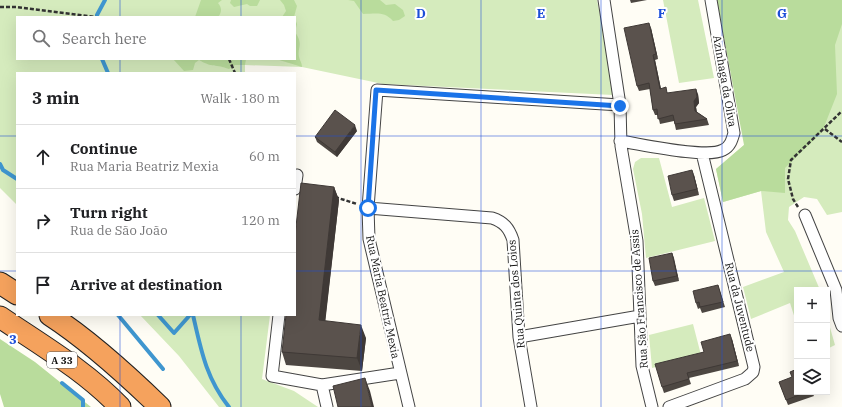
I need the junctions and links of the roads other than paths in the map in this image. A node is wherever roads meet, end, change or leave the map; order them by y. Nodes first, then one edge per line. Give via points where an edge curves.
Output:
1 (604, 0) edge
2 (711, 0) edge
3 (620, 106) junction
4 (620, 141) junction
5 (702, 153) junction
6 (297, 175) dead end
7 (296, 182) edge
8 (368, 208) junction
9 (805, 215) road end
10 (0, 283) edge
11 (16, 293) edge
12 (52, 316) edge
13 (279, 316) edge
14 (640, 316) junction
15 (0, 317) edge
16 (842, 326) edge
17 (519, 337) junction
18 (400, 374) junction
19 (322, 385) junction
20 (120, 407) edge
21 (160, 407) edge
22 (327, 407) edge
23 (409, 407) edge
24 (531, 407) edge
25 (652, 407) edge
26 (669, 407) edge

1 - 3 street, Rua São Francisco de Assis
2 - 5 street, Azinhaga da Oliva via 734,132 730,144 722,151
3 - 4 street, Rua São Francisco de Assis
3 - 8 street, Rua Maria Beatriz Mexia via 376,90
4 - 5 street, Azinhaga da Oliva
4 - 14 street, Rua São Francisco de Assis via 637,241
5 - 26 street, Rua da Juventude via 754,367 745,379
6 - 7 street
8 - 17 street, Rua Quinta dos Loios via 492,218 502,221 513,240
8 - 18 street, Rua Maria Beatriz Mexia via 369,238
9 - 16 street via 836,290
10 - 11 highway
12 - 21 highway, A 33 via 130,378
13 - 19 street via 272,376
14 - 17 street
14 - 25 street, Rua São Francisco de Assis via 642,366
15 - 20 highway, A 33 via 73,367
17 - 24 street, Rua Quinta dos Loios
18 - 19 street
18 - 23 street, Rua Maria Beatriz Mexia
19 - 22 street

